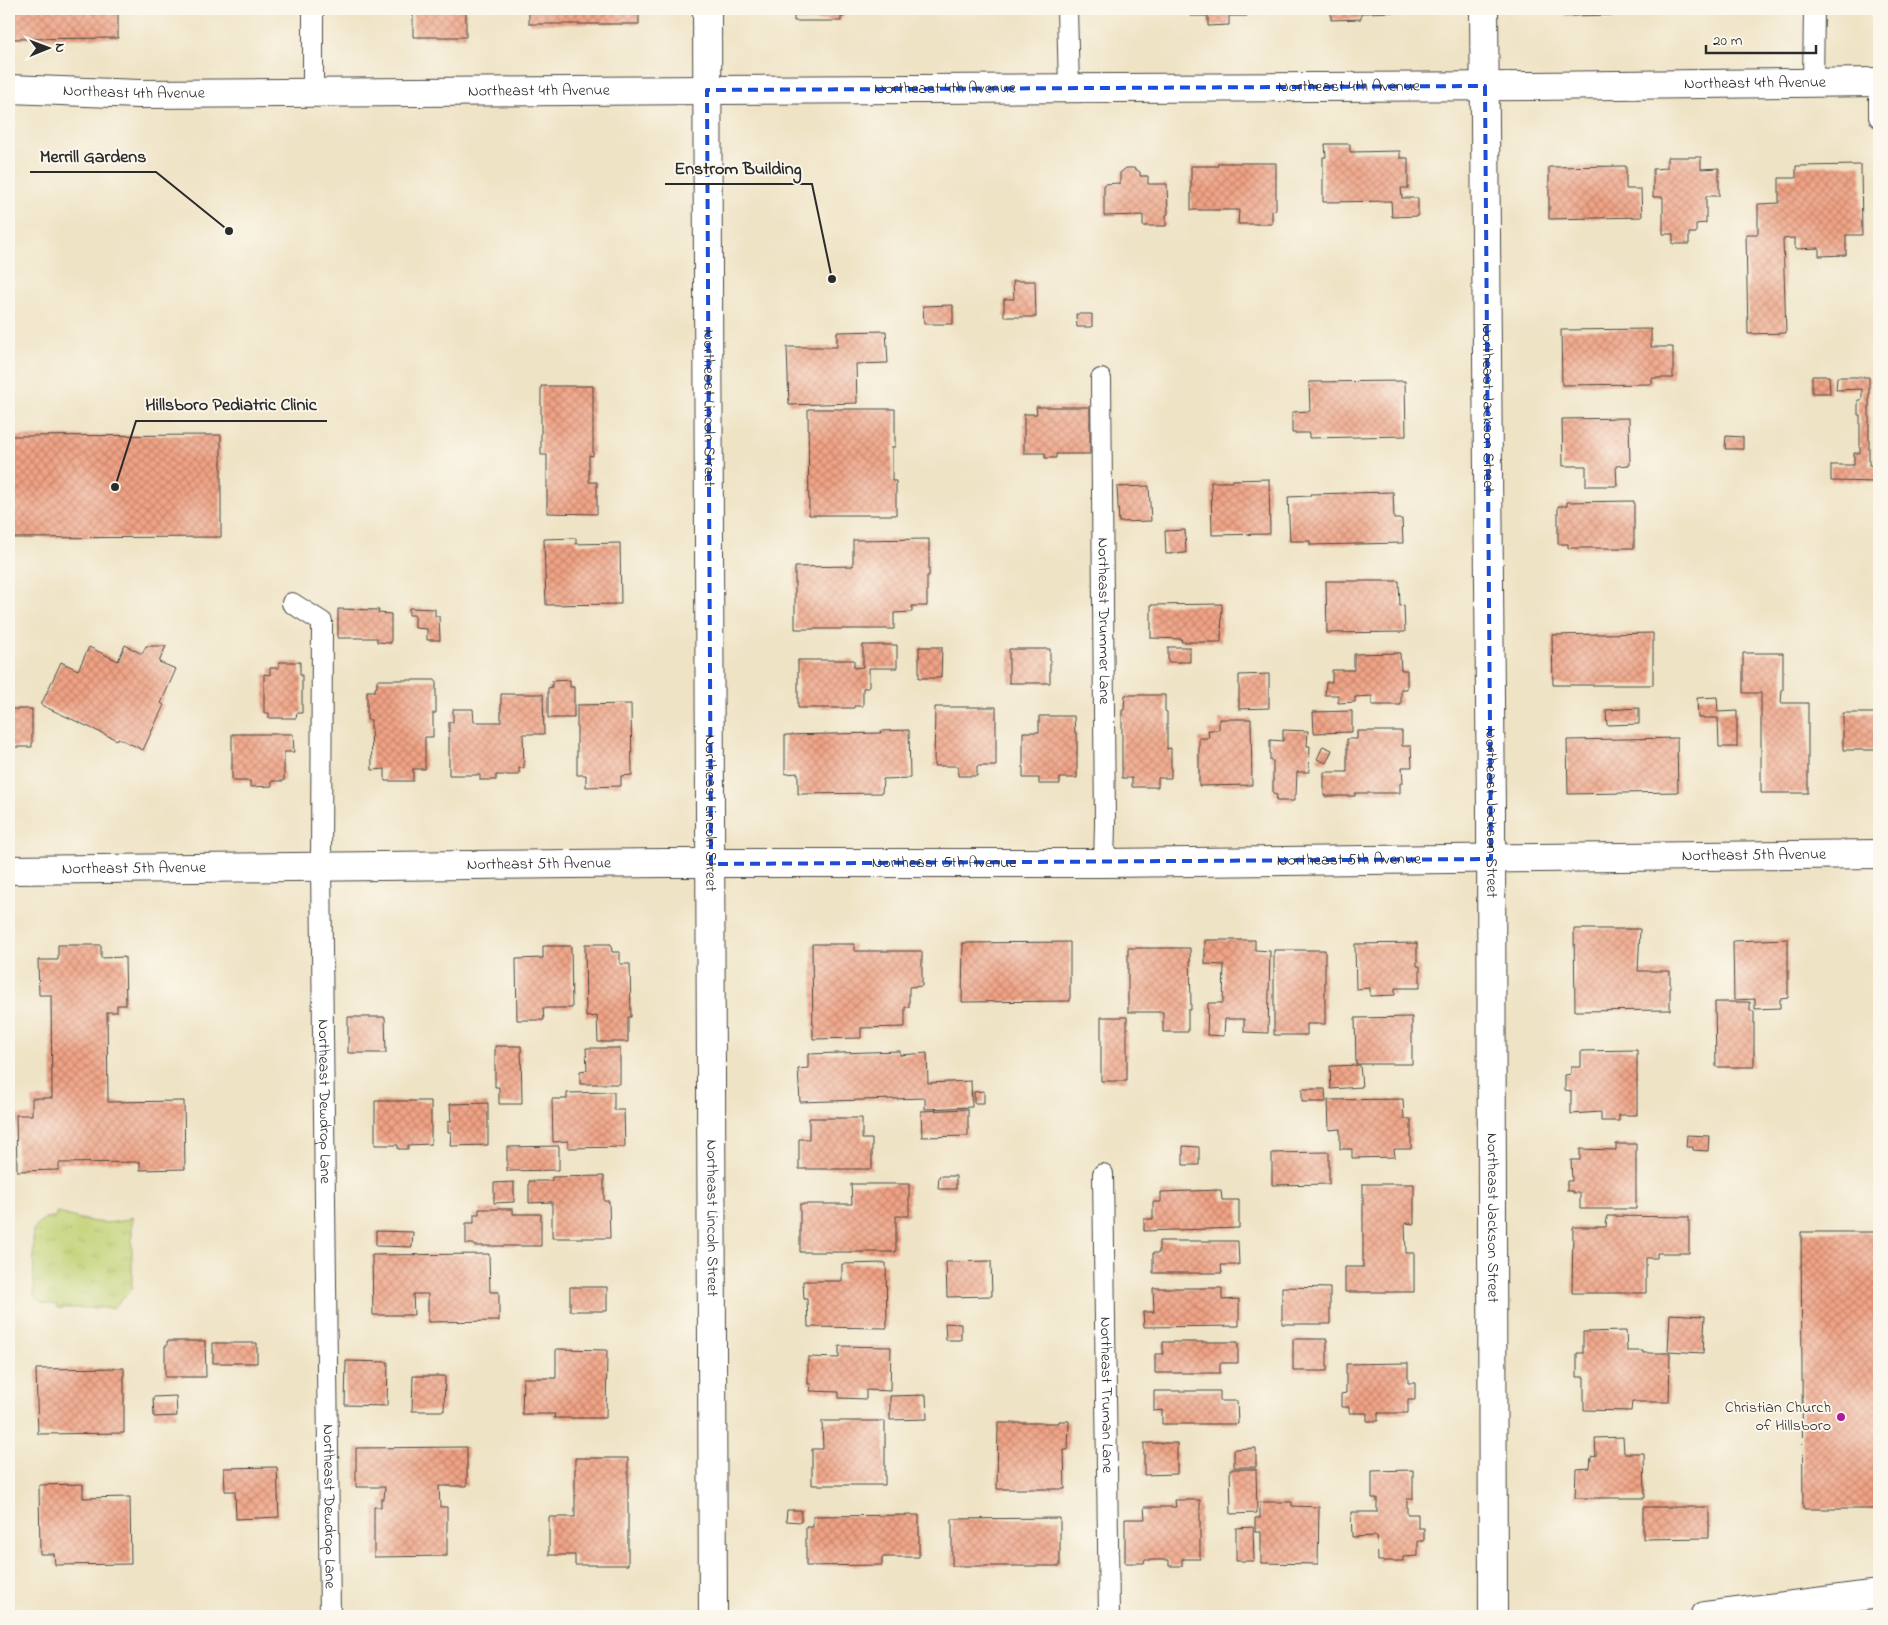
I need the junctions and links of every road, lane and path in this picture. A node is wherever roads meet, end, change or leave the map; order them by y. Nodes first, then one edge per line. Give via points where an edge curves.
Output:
1 (313, 9) edge
2 (707, 9) edge
3 (1067, 9) edge
4 (1484, 9) edge
5 (1814, 9) edge
6 (1813, 82) junction
7 (1879, 82) edge
8 (1485, 86) junction
9 (1069, 88) junction
10 (9, 89) edge
11 (707, 90) junction
12 (313, 93) junction
13 (1879, 117) edge
14 (1101, 379) dead end
15 (292, 602) dead end
16 (1879, 854) edge
17 (1491, 858) junction
18 (1104, 863) junction
19 (711, 864) junction
20 (321, 866) junction
21 (9, 870) edge
22 (1103, 1174) dead end
23 (1879, 1594) edge
24 (1760, 1613) edge
25 (330, 1616) edge
26 (713, 1616) edge
27 (1110, 1616) edge
28 (1493, 1616) edge
29 (1705, 1616) edge

1 - 12 lane
2 - 11 street, Northeast Lincoln Street
3 - 9 lane
4 - 8 street, Northeast Jackson Street
5 - 6 lane
6 - 7 street, Northeast 4th Avenue
6 - 8 street, Northeast 4th Avenue
7 - 13 lane
8 - 9 street, Northeast 4th Avenue
8 - 17 street, Northeast Jackson Street
9 - 11 street, Northeast 4th Avenue
10 - 12 street, Northeast 4th Avenue via 139,94
11 - 12 street, Northeast 4th Avenue
11 - 19 street, Northeast Lincoln Street
14 - 18 lane, Northeast Drummer Lane
15 - 20 lane, Northeast Dewdrop Lane via 322,622
16 - 17 street, Northeast 5th Avenue
17 - 18 street, Northeast 5th Avenue
17 - 28 street, Northeast Jackson Street
18 - 19 street, Northeast 5th Avenue
19 - 20 street, Northeast 5th Avenue
19 - 26 street, Northeast Lincoln Street
20 - 21 street, Northeast 5th Avenue
20 - 25 lane, Northeast Dewdrop Lane
22 - 27 lane, Northeast Truman Lane
23 - 24 street
24 - 29 street

